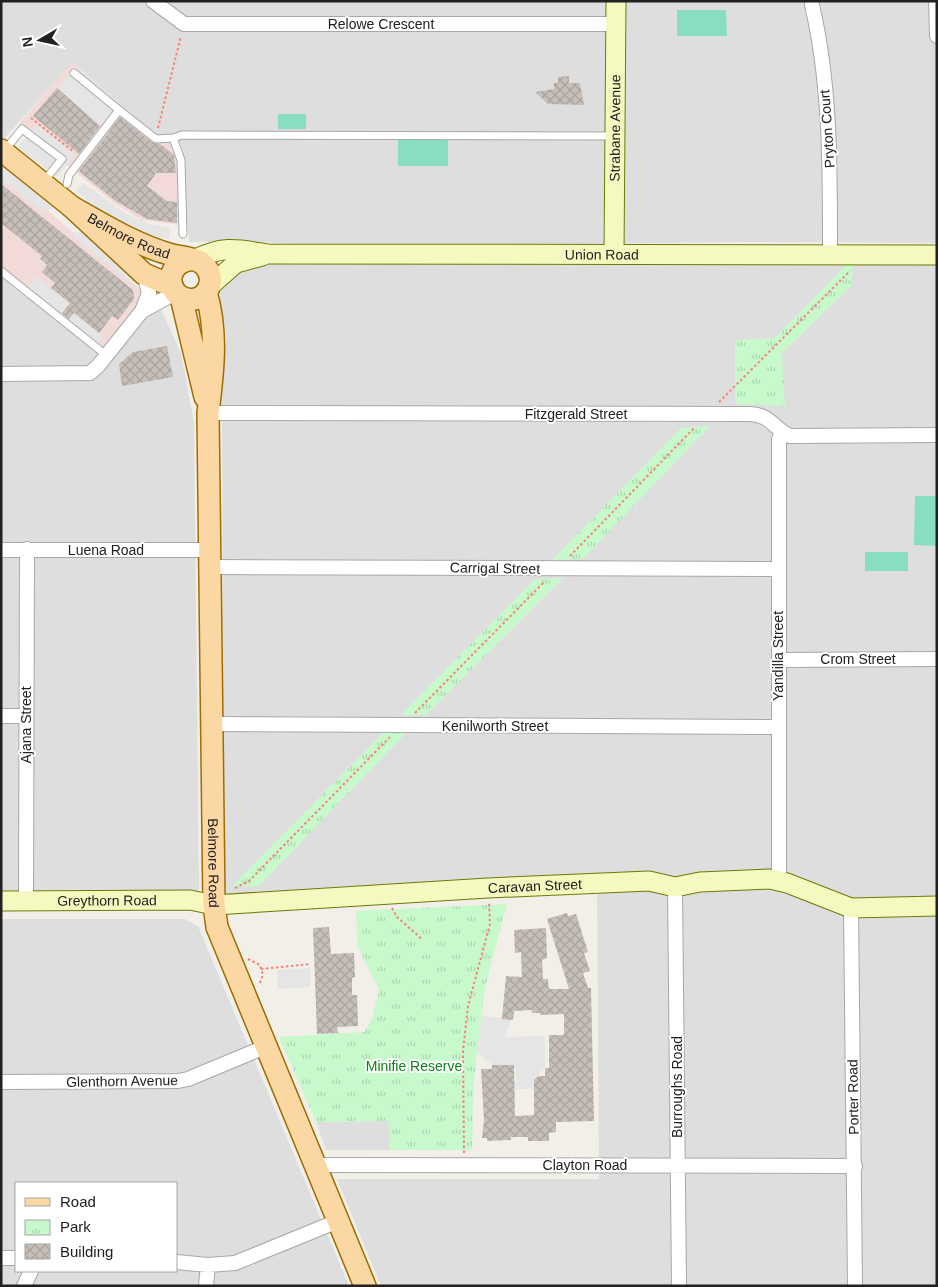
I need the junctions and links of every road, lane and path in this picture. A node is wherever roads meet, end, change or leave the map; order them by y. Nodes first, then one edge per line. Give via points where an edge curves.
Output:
1 (153, 1) edge
2 (616, 1) edge
3 (936, 1) edge
4 (812, 5) dead end
5 (184, 24) junction
6 (616, 24) junction
7 (937, 36) edge
8 (74, 73) dead end
9 (119, 110) junction
10 (32, 118) dead end
11 (615, 136) junction
12 (173, 138) junction
13 (156, 139) junction
14 (2, 151) edge
15 (78, 155) dead end
16 (42, 183) junction
17 (67, 184) dead end
18 (72, 207) junction
19 (183, 234) dead end
20 (268, 254) junction
21 (614, 254) junction
22 (830, 255) junction
23 (937, 255) edge
24 (192, 260) junction
25 (1, 271) edge
26 (144, 274) junction
27 (208, 289) junction
28 (176, 292) junction
29 (142, 311) junction
30 (106, 355) junction
31 (1, 374) edge
32 (208, 413) junction
33 (783, 433) junction
34 (937, 435) edge
35 (27, 549) junction
36 (1, 550) edge
37 (210, 558) junction
38 (779, 569) junction
39 (937, 659) edge
40 (779, 660) junction
41 (1, 716) edge
42 (26, 716) junction
43 (212, 724) junction
44 (778, 727) junction
45 (779, 881) junction
46 (675, 887) junction
47 (488, 888) junction
48 (385, 894) junction
49 (26, 900) junction
50 (1, 901) edge
51 (214, 905) junction
52 (937, 906) edge
53 (851, 908) junction
54 (423, 940) dead end
55 (310, 964) dead end
56 (263, 975) dead end
57 (266, 1047) junction
58 (1, 1082) edge
59 (315, 1165) junction
60 (677, 1165) junction
61 (464, 1166) junction
62 (854, 1166) junction
63 (338, 1221) junction
64 (1, 1258) edge
65 (15, 1258) edge
66 (178, 1262) edge
67 (208, 1265) junction
68 (31, 1272) edge
69 (24, 1286) edge
70 (206, 1286) edge
71 (365, 1286) edge
72 (679, 1286) edge
73 (855, 1286) edge

1 - 5 street
2 - 6 main road, Strabane Avenue
3 - 7 street
4 - 22 street, Pryton Court via 819,35 831,158
5 - 6 street, Relowe Crescent
5 - 13 path
6 - 11 main road, Strabane Avenue
8 - 9 lane
9 - 13 lane
9 - 17 lane via 69,174
10 - 15 path
11 - 12 lane via 182,135
11 - 21 main road, Strabane Avenue
12 - 13 lane
12 - 19 lane via 181,160
14 - 16 main road, Belmore Road
14 - 16 lane via 22,129 62,159
16 - 18 main road, Belmore Road
18 - 24 main road, Belmore Road via 158,251
18 - 26 main road, Belmore Road
20 - 21 main road, Union Road
20 - 24 main road, Union Road via 228,248
20 - 27 main road, Union Road via 236,263
21 - 22 main road, Union Road
22 - 23 main road, Union Road
24 - 27 main road, Belmore Road via 208,270
24 - 28 main road, Belmore Road via 180,262 174,269 171,277
25 - 30 lane
26 - 28 main road, Belmore Road
26 - 29 street via 149,293
27 - 28 main road via 195,299
27 - 32 main road, Belmore Road via 214,358
28 - 29 street
28 - 32 main road, Belmore Road
29 - 30 street
30 - 31 street via 90,373
32 - 33 street, Fitzgerald Street via 750,414 769,419
32 - 37 main road, Belmore Road
33 - 34 street via 790,436
33 - 38 street, Yandilla Street via 779,439
35 - 36 street, Luena Road
35 - 37 street, Luena Road
35 - 42 street, Ajana Street
37 - 38 street, Carrigal Street
37 - 43 main road, Belmore Road
38 - 40 street, Yandilla Street
39 - 40 street, Crom Street
40 - 44 street, Yandilla Street
41 - 42 street
42 - 49 street, Ajana Street
43 - 44 street, Kenilworth Street
43 - 51 main road, Belmore Road
44 - 45 street, Yandilla Street
45 - 46 main road, Caravan Street via 700,882
45 - 53 main road, Caravan Street
46 - 47 main road, Caravan Street via 648,881
46 - 60 street, Burroughs Road
47 - 48 main road, Caravan Street
47 - 61 path via 490,924 468,1006 463,1051
48 - 51 main road, Caravan Street
48 - 54 path via 397,917
49 - 50 main road, Greythorn Road
49 - 51 main road, Greythorn Road via 190,900
51 - 57 main road, Belmore Road via 217,927
52 - 53 main road
53 - 62 street, Porter Road
55 - 56 path via 268,967 261,969
57 - 58 street, Glenthorn Avenue via 178,1081
57 - 59 main road, Belmore Road
59 - 61 street, Clayton Road
59 - 63 main road, Belmore Road
60 - 61 street, Clayton Road
60 - 62 street, Clayton Road
60 - 72 street, Burroughs Road
62 - 73 street, Porter Road
63 - 67 street via 243,1260
63 - 71 main road, Belmore Road
64 - 65 street
66 - 67 street
67 - 70 street
68 - 69 street

